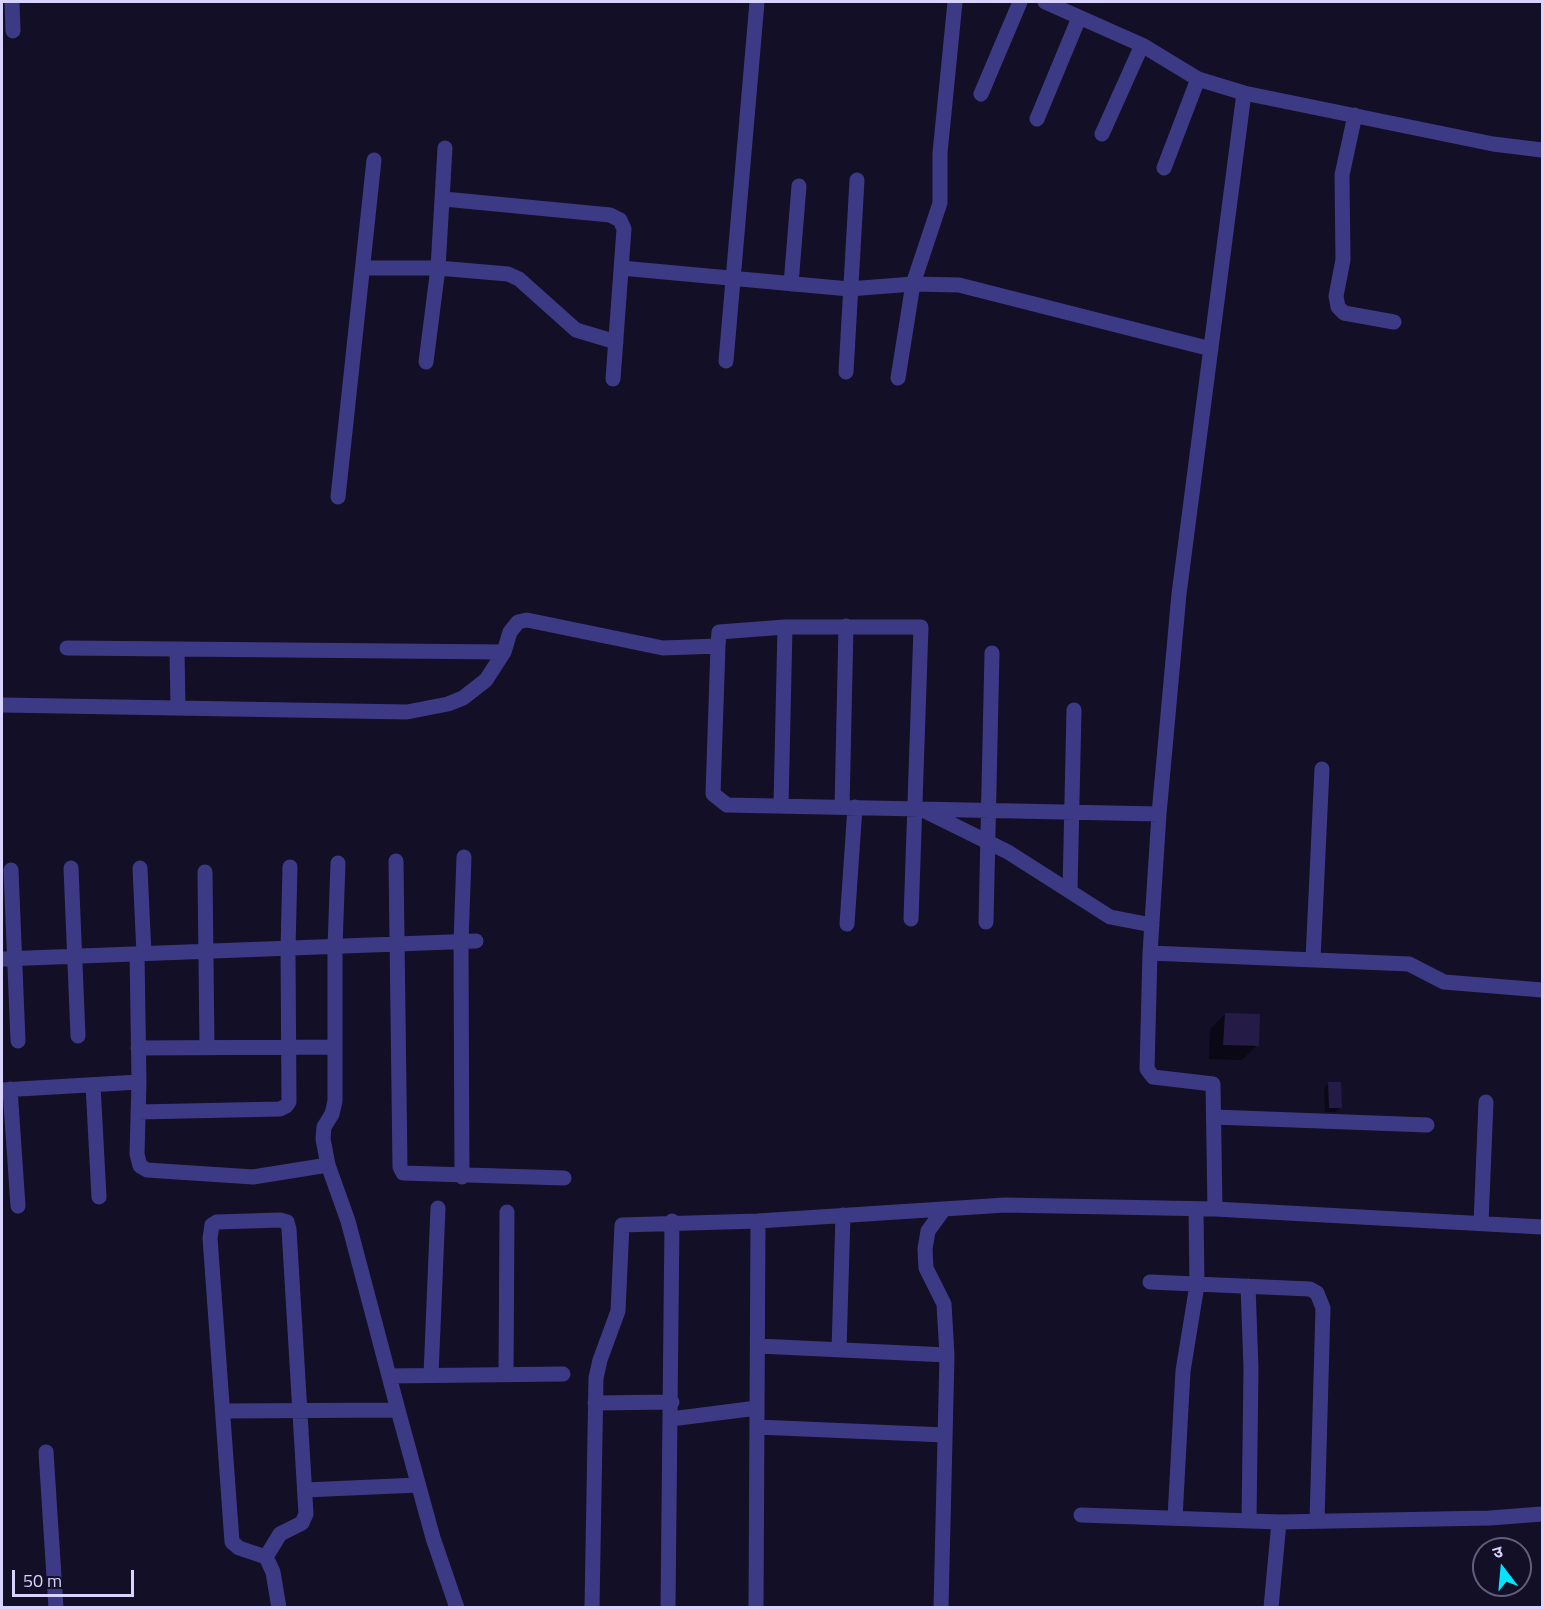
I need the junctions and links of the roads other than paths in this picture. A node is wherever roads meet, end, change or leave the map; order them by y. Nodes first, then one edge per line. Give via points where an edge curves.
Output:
1 (12, 2) edge
2 (757, 2) edge
3 (955, 2) edge
4 (1020, 2) edge
5 (1045, 2) edge
6 (1079, 18) junction
7 (13, 31) dead end
8 (1142, 45) junction
9 (1198, 79) junction
10 (1244, 93) junction
11 (981, 94) dead end
12 (1355, 115) junction
13 (1037, 119) dead end
14 (1102, 134) dead end
15 (445, 148) dead end
16 (1542, 150) edge
17 (374, 160) dead end
18 (1164, 168) dead end
19 (857, 180) dead end
20 (799, 186) dead end
21 (444, 199) junction
22 (364, 268) junction
23 (438, 268) junction
24 (621, 268) junction
25 (732, 280) junction
26 (791, 284) junction
27 (913, 284) junction
28 (849, 289) junction
29 (1394, 322) dead end
30 (616, 342) junction
31 (1210, 349) junction
32 (726, 361) dead end
33 (426, 362) dead end
34 (846, 372) dead end
35 (898, 378) dead end
36 (613, 379) dead end
37 (338, 497) dead end
38 (846, 626) junction
39 (785, 627) junction
40 (718, 646) junction
41 (67, 648) dead end
42 (177, 650) junction
43 (504, 652) junction
44 (992, 653) dead end
45 (2, 705) edge
46 (178, 707) junction
47 (1074, 710) dead end
48 (1322, 769) dead end
49 (781, 806) junction
50 (849, 807) junction
51 (918, 808) junction
52 (989, 809) junction
53 (1071, 812) junction
54 (1159, 814) junction
55 (988, 842) junction
56 (464, 857) dead end
57 (396, 861) dead end
58 (338, 863) dead end
59 (290, 867) dead end
60 (71, 868) dead end
61 (140, 868) dead end
62 (11, 870) dead end
63 (205, 872) dead end
64 (1070, 890) junction
65 (911, 919) dead end
66 (986, 922) dead end
67 (847, 924) dead end
68 (1152, 925) junction
69 (469, 941) junction
70 (396, 945) junction
71 (335, 947) junction
72 (288, 949) junction
73 (207, 952) junction
74 (1150, 953) junction
75 (140, 954) junction
76 (74, 956) junction
77 (8, 959) edge
78 (1313, 959) junction
79 (1542, 990) edge
80 (78, 1036) dead end
81 (18, 1041) dead end
82 (207, 1047) junction
83 (289, 1047) junction
84 (335, 1047) junction
85 (138, 1048) junction
86 (139, 1082) junction
87 (93, 1085) junction
88 (6, 1090) edge
89 (1486, 1102) dead end
90 (138, 1112) junction
91 (1214, 1118) junction
92 (1427, 1125) dead end
93 (328, 1165) junction
94 (462, 1177) junction
95 (564, 1178) dead end
96 (99, 1197) dead end
97 (18, 1206) dead end
98 (438, 1208) dead end
99 (944, 1209) junction
100 (1196, 1209) junction
101 (1215, 1209) junction
102 (507, 1212) dead end
103 (843, 1215) junction
104 (672, 1221) junction
105 (758, 1221) junction
106 (1481, 1223) junction
107 (1542, 1227) edge
108 (1150, 1282) dead end
109 (1197, 1285) junction
110 (1248, 1286) junction
111 (759, 1346) junction
112 (839, 1350) junction
113 (947, 1355) junction
114 (506, 1374) junction
115 (563, 1374) dead end
116 (431, 1375) junction
117 (389, 1376) junction
118 (672, 1402) junction
119 (596, 1403) junction
120 (757, 1408) junction
121 (302, 1410) junction
122 (398, 1410) junction
123 (224, 1411) junction
124 (671, 1419) junction
125 (757, 1427) junction
126 (945, 1435) junction
127 (46, 1452) dead end
128 (418, 1485) junction
129 (305, 1490) junction
130 (1542, 1514) edge
131 (1081, 1515) dead end
132 (1176, 1518) junction
133 (1249, 1521) junction
134 (1317, 1521) junction
135 (1279, 1522) junction
136 (266, 1557) junction
137 (57, 1608) edge
138 (279, 1608) edge
139 (457, 1608) edge
140 (591, 1608) edge
141 (668, 1608) edge
142 (756, 1608) edge
143 (941, 1608) edge
144 (1271, 1608) edge

1 - 7 street
2 - 25 street
3 - 27 street via 940,153 940,203
4 - 11 street
5 - 6 street
6 - 8 street
6 - 13 street
8 - 9 street
8 - 14 street
9 - 10 street
9 - 18 street
10 - 12 street
10 - 31 street
12 - 16 street via 1493,144
12 - 29 street via 1342,175 1343,260 1336,296 1338,307 1344,313
15 - 21 street
17 - 22 street
19 - 28 street
20 - 26 street
21 - 23 street
21 - 24 street via 610,215 620,220 624,229
22 - 23 street
22 - 37 street
23 - 30 street via 508,274 519,279 576,330
23 - 33 street
24 - 25 street
24 - 30 street
25 - 26 street
25 - 32 street
26 - 28 street
27 - 28 street
27 - 31 street via 959,285
27 - 35 street
28 - 34 street
30 - 36 street
31 - 54 street via 1179,594
38 - 39 street
38 - 50 street
38 - 51 street via 921,627
39 - 40 street via 719,632
39 - 49 street
40 - 43 street via 663,648 527,620 518,622 510,632
40 - 49 street via 713,794 727,804
41 - 42 street
42 - 43 street
42 - 46 street
43 - 46 street via 486,680 463,698 407,712
44 - 52 street
45 - 46 street
47 - 53 street
48 - 78 street
49 - 50 street
50 - 51 street
50 - 67 street
51 - 52 street
51 - 55 street
51 - 65 street
52 - 53 street
52 - 55 street
53 - 54 street
53 - 64 street
54 - 68 street
55 - 64 street
55 - 66 street
56 - 69 street
57 - 70 street
58 - 71 street
59 - 72 street
60 - 76 street
61 - 75 street
62 - 77 street
63 - 73 street
64 - 68 street via 1110,917
68 - 74 street
69 - 70 street
69 - 94 street
70 - 71 street
70 - 94 street via 400,1167 408,1174
71 - 72 street
71 - 84 street
72 - 73 street
72 - 83 street
73 - 75 street
73 - 82 street
74 - 78 street
74 - 91 street via 1148,1073 1153,1077 1212,1084
75 - 76 street
75 - 85 street
76 - 77 street
76 - 80 street
77 - 81 street
78 - 79 street via 1409,964 1454,984
82 - 83 street
82 - 85 street
83 - 84 street
83 - 90 street via 289,1102 284,1108
84 - 93 street via 335,1101 323,1133
85 - 86 street
86 - 87 street
86 - 90 street
87 - 88 street
87 - 96 street
88 - 97 street
89 - 106 street
90 - 93 street via 137,1154 140,1166 147,1170 253,1177
91 - 92 street
91 - 101 street
93 - 117 street via 348,1221
94 - 95 street
98 - 116 street
99 - 100 street via 1005,1205
99 - 103 street
99 - 113 street via 928,1231 925,1249 926,1268 944,1304
100 - 101 street
100 - 109 street
101 - 106 street
102 - 114 street
103 - 105 street
103 - 112 street
104 - 105 street
104 - 118 street
104 - 119 street via 622,1225 618,1311 600,1360
105 - 111 street
106 - 107 street
108 - 109 street
109 - 110 street
109 - 132 street via 1183,1371
110 - 133 street
110 - 134 street via 1310,1289 1322,1300
111 - 112 street
111 - 120 street
112 - 113 street
113 - 126 street
114 - 115 street
114 - 116 street
116 - 117 street
117 - 122 street
118 - 119 street
118 - 124 street
119 - 140 street
120 - 124 street
120 - 125 street
121 - 122 street
121 - 123 street
121 - 123 street via 289,1228 287,1222 280,1220 212,1225
121 - 129 street
122 - 128 street
123 - 136 street via 232,1542
124 - 141 street
125 - 126 street
125 - 142 street
126 - 143 street
127 - 137 street
128 - 129 street
128 - 139 street
129 - 136 street via 305,1518 280,1534
130 - 134 street
131 - 132 street
132 - 133 street
133 - 135 street
134 - 135 street
135 - 144 street
136 - 138 street via 273,1572

